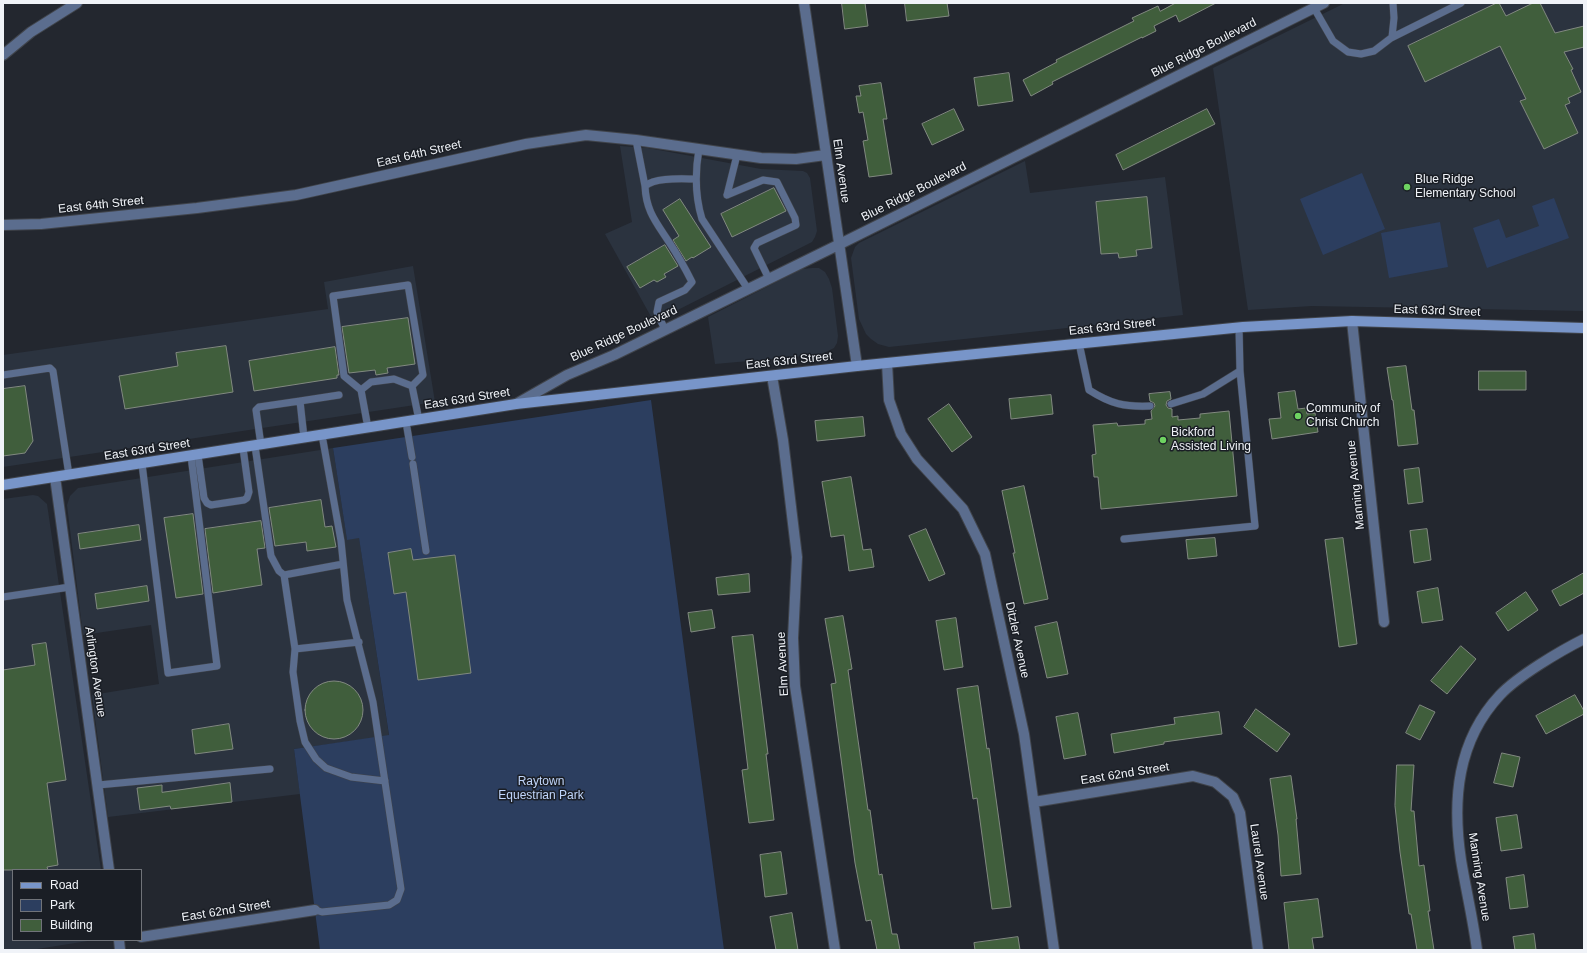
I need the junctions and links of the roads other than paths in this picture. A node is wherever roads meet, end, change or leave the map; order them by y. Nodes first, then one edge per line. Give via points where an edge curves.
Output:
1 (78, 3) edge
2 (804, 3) edge
3 (1324, 3) edge
4 (1393, 3) edge
5 (1461, 3) edge
6 (1314, 8) junction
7 (1392, 37) junction
8 (3, 55) edge
9 (636, 140) junction
10 (699, 149) junction
11 (737, 155) junction
12 (825, 155) junction
13 (696, 179) junction
14 (645, 186) junction
15 (3, 225) edge
16 (18, 225) junction
17 (3, 232) edge
18 (838, 245) junction
19 (769, 279) junction
20 (748, 289) junction
21 (1352, 321) junction
22 (1239, 327) junction
23 (1584, 328) edge
24 (664, 330) junction
25 (1080, 344) junction
26 (887, 363) junction
27 (857, 366) junction
28 (1240, 371) junction
29 (3, 375) edge
30 (772, 376) junction
31 (412, 386) junction
32 (361, 390) junction
33 (339, 395) dead end
34 (300, 401) junction
35 (516, 404) junction
36 (1171, 404) dead end
37 (1150, 406) dead end
38 (419, 420) junction
39 (406, 422) junction
40 (368, 428) junction
41 (322, 435) junction
42 (304, 438) junction
43 (258, 445) junction
44 (243, 448) junction
45 (194, 455) junction
46 (142, 464) junction
47 (69, 475) junction
48 (55, 477) junction
49 (3, 485) edge
50 (1124, 539) dead end
51 (426, 550) dead end
52 (343, 564) junction
53 (284, 575) junction
54 (70, 587) junction
55 (3, 597) edge
56 (1384, 622) dead end
57 (1584, 639) edge
58 (359, 642) junction
59 (295, 649) junction
60 (270, 769) dead end
61 (385, 781) junction
62 (1218, 784) joint
63 (98, 785) junction
64 (1034, 802) junction
65 (109, 869) edge
66 (315, 910) joint
67 (142, 937) edge
68 (835, 950) edge
69 (1054, 950) edge
70 (1258, 950) edge
71 (1477, 950) edge

1 - 8 street via 31,32
2 - 12 street, Elm Avenue
3 - 6 street, Blue Ridge Boulevard
4 - 7 lane
5 - 7 lane
6 - 7 lane via 1333,41 1348,52 1362,54 1374,51
6 - 18 street, Blue Ridge Boulevard
9 - 10 street, East 64th Street
9 - 14 lane
9 - 16 street, East 64th Street via 586,135 526,144 296,195 197,208
10 - 11 street, East 64th Street
10 - 13 lane
11 - 12 street, East 64th Street via 796,159
11 - 19 lane via 727,195 763,180 778,182 795,218 796,225 757,243 754,248
12 - 18 street, Elm Avenue
13 - 14 lane via 657,180
13 - 20 lane via 698,208 702,219
14 - 24 lane via 645,199 653,218 692,282 685,290 659,302 656,312
15 - 16 street, East 64th Street
16 - 17 street, East 64th Street
18 - 19 street, Blue Ridge Boulevard
18 - 27 street, Elm Avenue
19 - 20 street, Blue Ridge Boulevard
20 - 24 street, Blue Ridge Boulevard
21 - 22 main road, East 63rd Street
21 - 23 main road, East 63rd Street
21 - 56 street, Manning Avenue
22 - 25 main road, East 63rd Street
22 - 28 lane
24 - 35 street, Blue Ridge Boulevard via 567,375
25 - 26 main road, East 63rd Street
25 - 37 lane via 1089,390 1108,401 1132,407
26 - 27 main road, East 63rd Street
26 - 64 street, Ditzler Avenue via 889,400 901,434 917,459 963,509 985,554 1024,734
27 - 30 main road, East 63rd Street
28 - 36 lane via 1203,394
28 - 50 lane via 1255,526
29 - 47 lane via 50,368 53,371
30 - 35 main road, East 63rd Street
30 - 68 street, Elm Avenue via 783,440 797,557 793,638 795,686
31 - 32 lane via 394,379 371,382
31 - 32 lane via 423,375 408,285 333,296 344,376
31 - 38 lane
32 - 40 lane
33 - 34 lane
34 - 42 lane
34 - 43 lane via 259,407 256,410
35 - 38 main road, East 63rd Street
38 - 39 main road, East 63rd Street
39 - 40 main road, East 63rd Street
39 - 51 lane
40 - 41 main road, East 63rd Street
41 - 42 main road, East 63rd Street
41 - 52 lane via 336,508
42 - 43 main road, East 63rd Street
43 - 44 main road, East 63rd Street
43 - 53 lane via 271,556
44 - 45 main road, East 63rd Street
44 - 45 lane via 249,492 247,498 211,505 204,498
45 - 46 main road, East 63rd Street
45 - 46 lane via 197,503 217,666 168,673
46 - 47 main road, East 63rd Street
47 - 48 main road, East 63rd Street
48 - 49 main road, East 63rd Street
48 - 54 street, Arlington Avenue
52 - 53 lane
52 - 58 lane via 347,600
53 - 59 lane
54 - 55 lane
54 - 63 street, Arlington Avenue
57 - 71 street, Manning Avenue via 1524,676 1501,694 1481,720 1466,749 1458,780 1457,808 1461,860
58 - 59 lane
58 - 61 lane via 373,702
59 - 61 lane via 293,672 305,742 326,768 351,777
60 - 63 lane
61 - 66 lane via 401,888 397,900 389,905 322,912
62 - 64 street, East 62nd Street via 1193,776
62 - 70 street, Laurel Avenue via 1233,797 1240,813
63 - 65 street, Arlington Avenue
64 - 69 street, Ditzler Avenue
66 - 67 street, East 62nd Street

